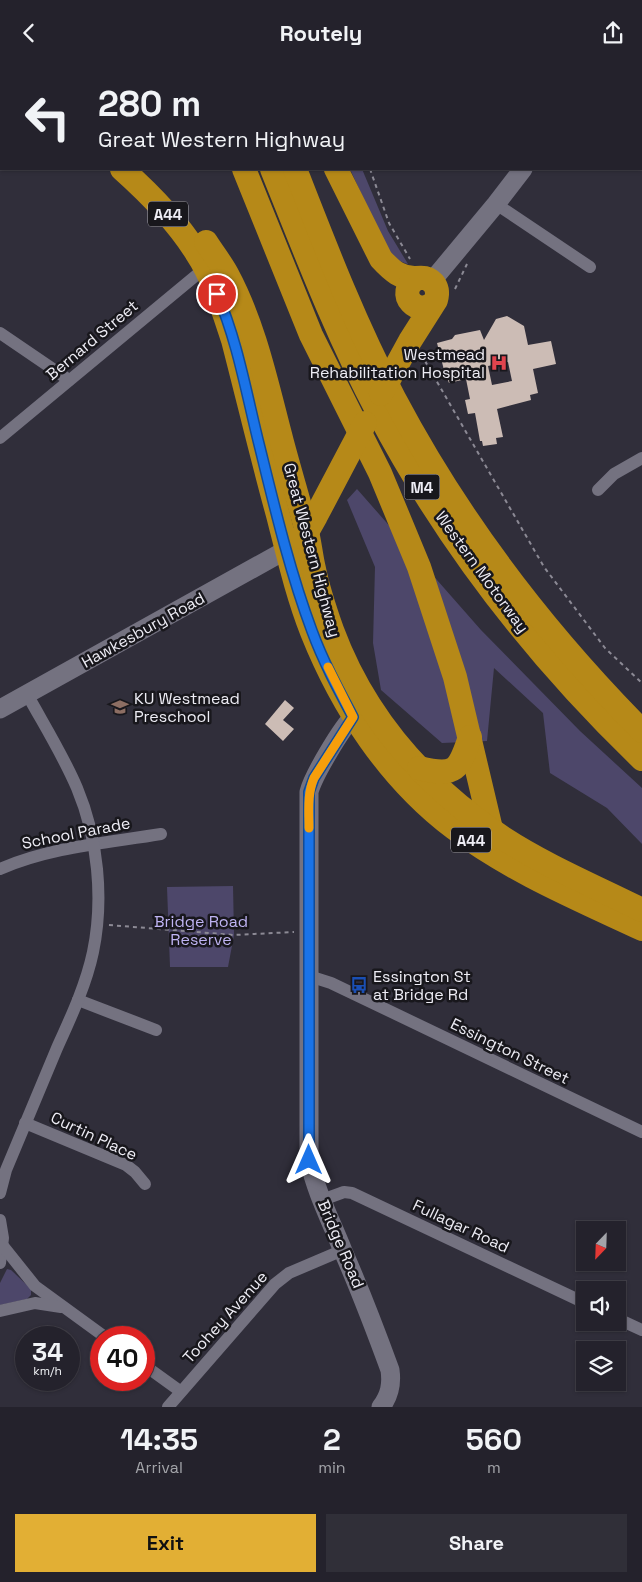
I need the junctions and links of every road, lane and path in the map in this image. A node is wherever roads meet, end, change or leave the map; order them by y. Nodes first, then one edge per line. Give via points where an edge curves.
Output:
1 (123, 170) edge
2 (145, 170) edge
3 (244, 170) edge
4 (272, 170) edge
5 (295, 170) edge
6 (336, 170) edge
7 (370, 170) edge
8 (522, 170) edge
9 (496, 204) junction
10 (454, 254) junction
11 (590, 267) dead end
12 (205, 268) junction
13 (426, 286) junction
14 (0, 333) edge
15 (415, 347) junction
16 (69, 380) junction
17 (279, 432) junction
18 (0, 438) edge
19 (642, 458) edge
20 (340, 471) junction
21 (598, 490) dead end
22 (307, 532) junction
23 (286, 550) junction
24 (642, 683) edge
25 (26, 694) junction
26 (0, 709) edge
27 (360, 711) junction
28 (642, 731) edge
29 (470, 737) junction
30 (642, 759) edge
31 (419, 768) junction
32 (490, 829) junction
33 (160, 833) dead end
34 (93, 845) junction
35 (0, 869) edge
36 (557, 889) junction
37 (642, 910) edge
38 (97, 924) junction
39 (642, 929) edge
40 (295, 932) dead end
41 (309, 976) junction
42 (78, 1000) junction
43 (156, 1030) dead end
44 (25, 1123) junction
45 (642, 1132) edge
46 (145, 1184) dead end
47 (0, 1193) edge
48 (322, 1200) junction
49 (0, 1220) edge
50 (3, 1245) junction
51 (343, 1251) junction
52 (0, 1263) edge
53 (576, 1299) edge
54 (64, 1308) junction
55 (0, 1311) edge
56 (626, 1323) edge
57 (90, 1326) edge
58 (642, 1330) edge
59 (155, 1373) edge
60 (180, 1391) junction
61 (168, 1407) edge
62 (381, 1407) edge

1 - 12 highway, Great Western Highway / A44 via 160,204
2 - 17 highway, Great Western Highway / A44 via 182,207 226,273 244,309
3 - 29 highway, M4 via 310,335 380,473 416,559 455,677
4 - 30 highway, Western Motorway / M4 via 347,350 428,497 468,557 530,638 583,699
5 - 28 highway, Western Motorway / M4 via 376,361 441,479 553,635
6 - 13 highway via 381,259 399,275
7 - 13 path via 389,223
8 - 9 street
9 - 10 street
9 - 11 street
10 - 13 street
10 - 13 path via 467,264
12 - 16 street, Bernard Street
12 - 23 highway, Great Western Highway / A44 via 233,340
13 - 15 highway
14 - 16 street
15 - 20 highway
15 - 24 path via 544,567 606,648
16 - 18 street, Bernard Street
17 - 20 highway via 288,447 296,475 304,481 321,483
17 - 22 highway, Great Western Highway / A44
19 - 21 street via 614,474
20 - 22 highway
22 - 23 highway
22 - 27 highway, Great Western Highway / A44 via 332,630
23 - 25 street, Hawkesbury Road
23 - 27 highway, Great Western Highway / A44 via 312,631 331,675
25 - 26 street, Hawkesbury Road
25 - 34 street via 78,789
27 - 31 highway, Great Western Highway / A44
27 - 36 highway, Great Western Highway / A44 via 398,775 452,827
27 - 41 street, Bridge Road via 314,778 309,792
29 - 31 highway via 462,760 448,772 436,773
29 - 32 highway
31 - 32 highway, Great Western Highway / A44 via 460,807
32 - 36 highway via 508,854
32 - 37 highway, Great Western Highway / A44 via 532,855
33 - 34 street, School Parade
34 - 35 street, School Parade via 30,857
34 - 38 street via 97,871
36 - 39 highway, Great Western Highway / A44
38 - 40 path via 234,935
38 - 42 street via 93,952
41 - 45 street, Essington Street via 331,983
41 - 48 street, Bridge Road via 309,1160
42 - 43 street
42 - 44 street
44 - 46 street, Curtin Place via 126,1165
44 - 47 street
48 - 51 street, Bridge Road
48 - 53 street, Fullagar Road via 344,1192 352,1193
49 - 50 street
50 - 52 street
50 - 54 street via 29,1279
51 - 60 street, Toohey Avenue via 289,1273 275,1284
51 - 62 street, Bridge Road via 390,1369 390,1391
54 - 55 street via 35,1303
54 - 57 street
56 - 58 street
59 - 60 street
60 - 61 street, Toohey Avenue

